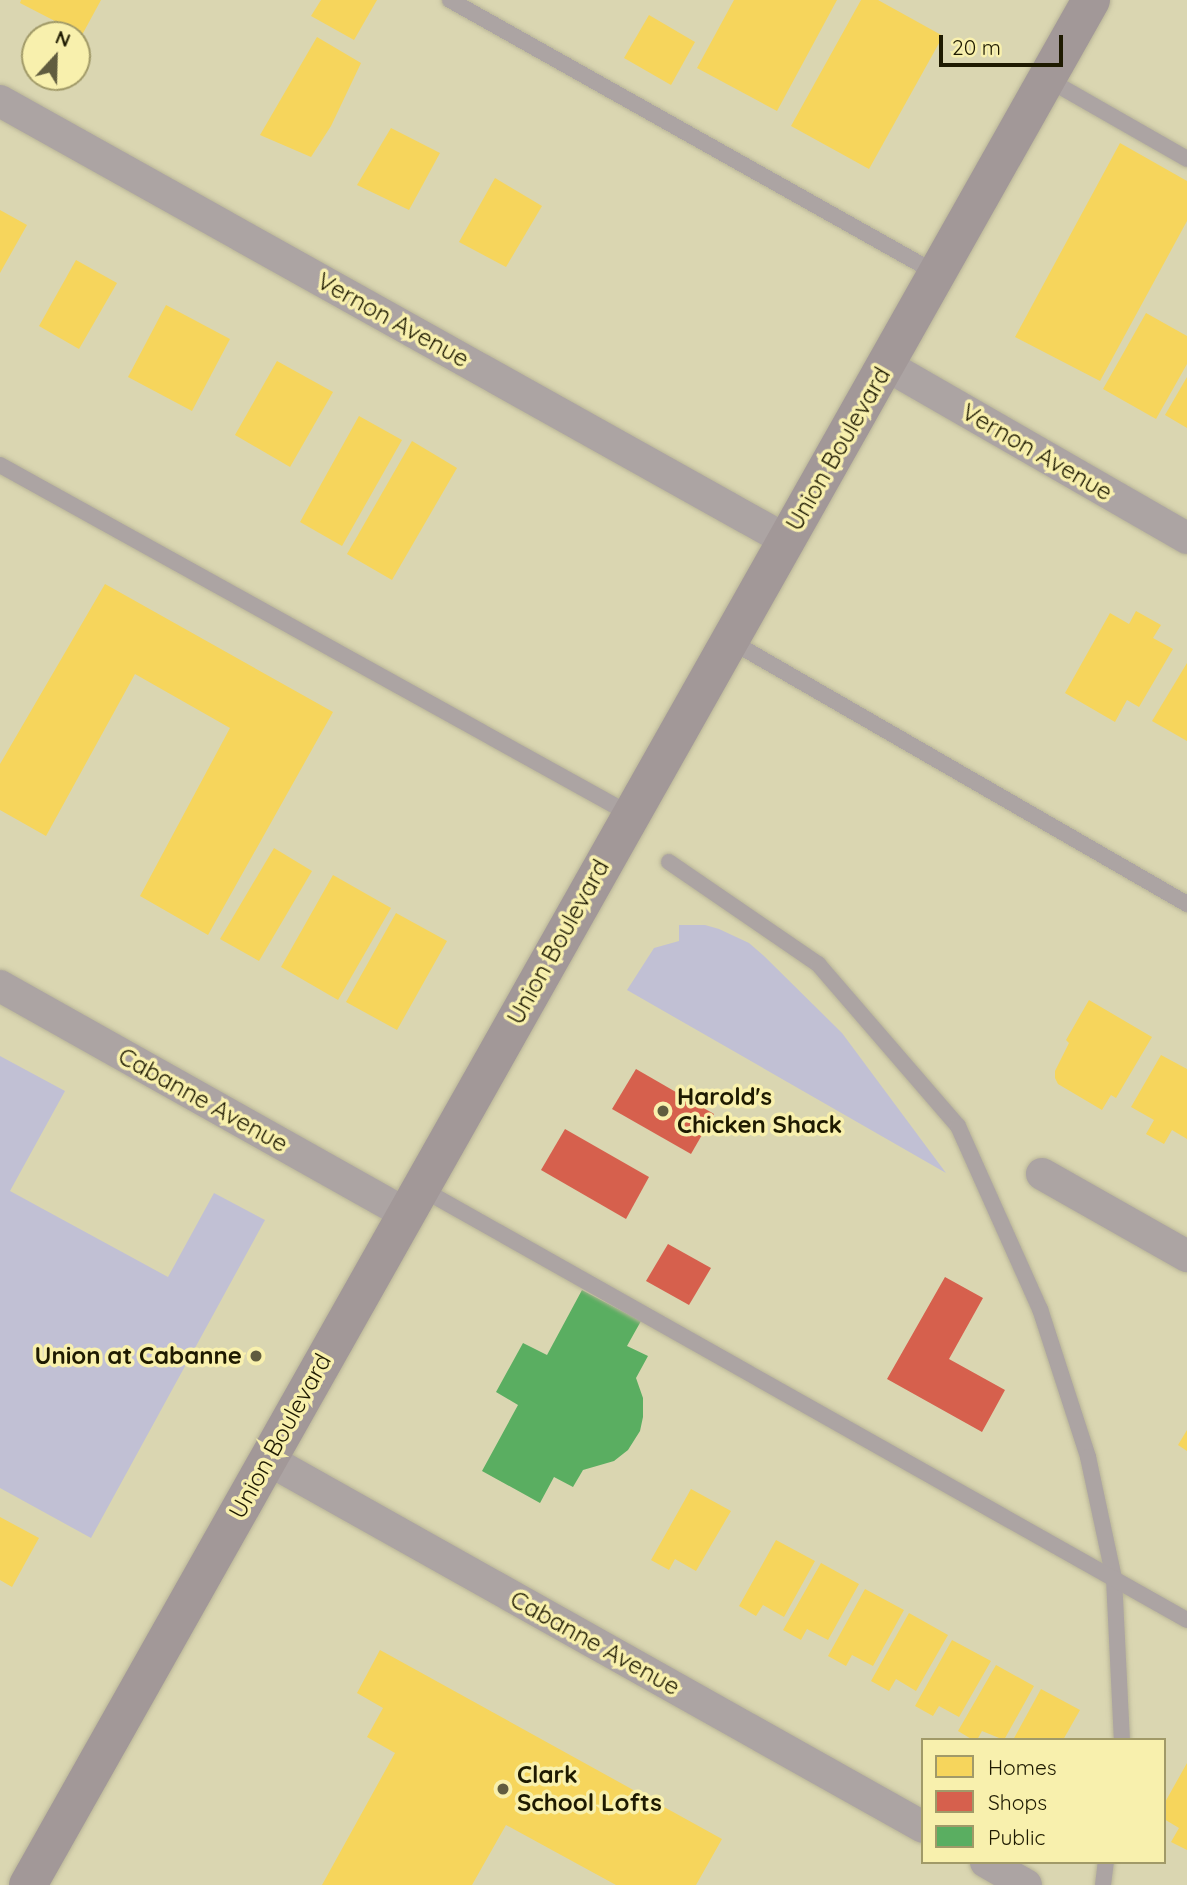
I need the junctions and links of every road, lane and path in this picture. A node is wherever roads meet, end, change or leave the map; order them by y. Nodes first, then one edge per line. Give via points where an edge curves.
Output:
1 (450, 0) edge
2 (1091, 0) edge
3 (1047, 79) junction
4 (0, 101) edge
5 (1187, 159) edge
6 (936, 273) junction
7 (886, 365) junction
8 (0, 465) edge
9 (1187, 538) edge
10 (786, 540) junction
11 (730, 640) junction
12 (630, 814) junction
13 (669, 862) dead end
14 (1187, 904) edge
15 (0, 986) edge
16 (1042, 1174) dead end
17 (413, 1201) junction
18 (1187, 1256) edge
19 (267, 1459) junction
20 (1114, 1578) junction
21 (1187, 1620) edge
22 (1122, 1738) edge
23 (921, 1826) edge
24 (989, 1864) edge
25 (1107, 1864) edge
26 (28, 1885) edge
27 (1026, 1885) edge
28 (1103, 1885) edge

1 - 6 lane
2 - 3 main road, Union Boulevard
3 - 5 lane
3 - 6 main road, Union Boulevard
4 - 10 street, Vernon Avenue
6 - 7 main road, Union Boulevard
7 - 9 street, Vernon Avenue
7 - 10 main road, Union Boulevard
8 - 12 lane
10 - 11 main road, Union Boulevard
11 - 12 main road, Union Boulevard
11 - 14 lane
12 - 17 main road, Union Boulevard
13 - 20 lane via 818,964 958,1126 1040,1309 1088,1457
15 - 17 street, Cabanne Avenue
16 - 18 street
17 - 19 main road, Union Boulevard
17 - 20 lane
19 - 23 street, Cabanne Avenue
19 - 26 main road, Union Boulevard
20 - 21 lane
20 - 22 lane
24 - 27 street
25 - 28 lane

